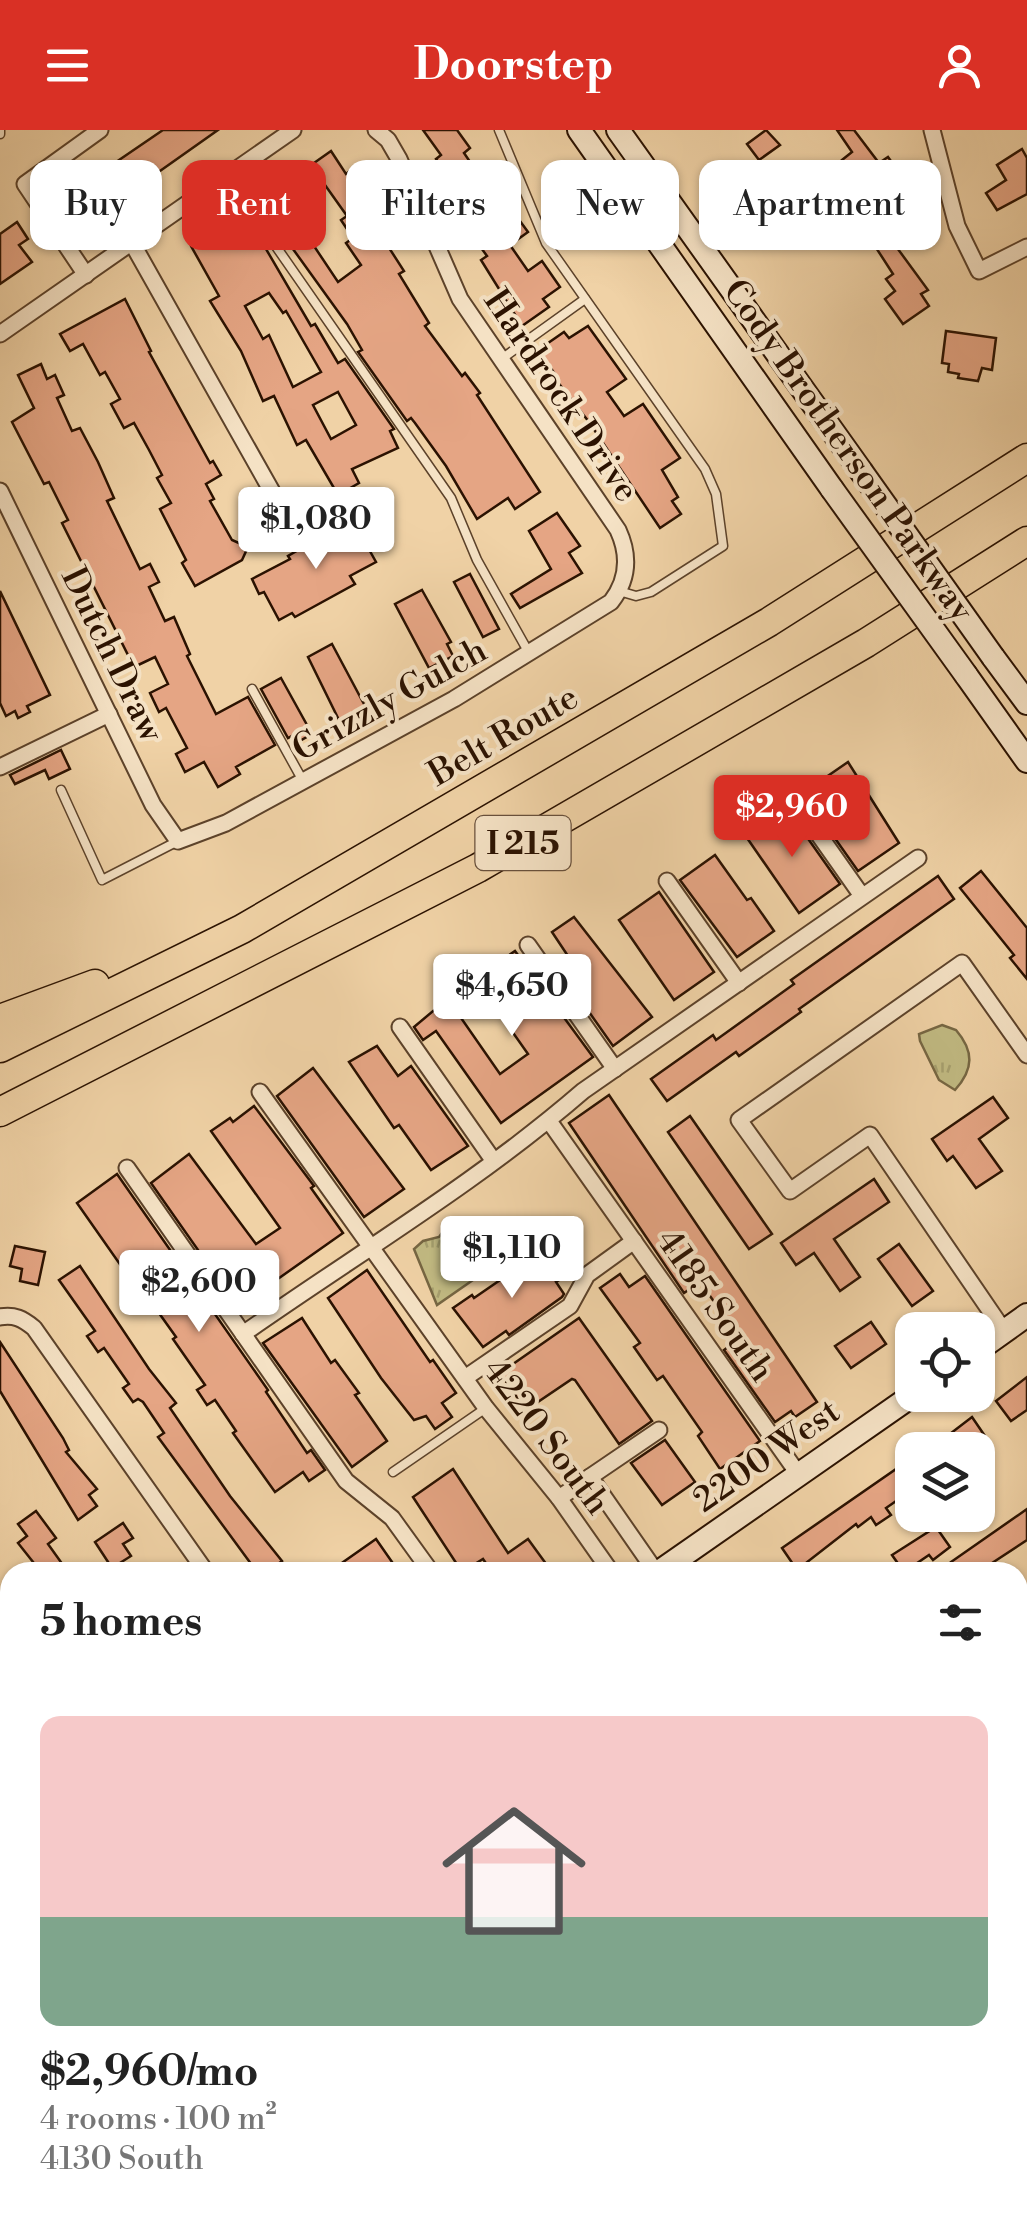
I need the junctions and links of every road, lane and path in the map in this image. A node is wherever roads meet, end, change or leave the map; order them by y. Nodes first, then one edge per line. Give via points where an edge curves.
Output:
1 (100, 130) edge
2 (292, 130) edge
3 (376, 130) edge
4 (499, 130) edge
5 (579, 130) edge
6 (618, 130) edge
7 (932, 130) edge
8 (250, 160) edge
9 (1027, 248) edge
10 (122, 250) edge
11 (136, 250) edge
12 (279, 250) edge
13 (86, 275) junction
14 (585, 299) junction
15 (0, 334) edge
16 (500, 360) junction
17 (1027, 458) edge
18 (0, 490) edge
19 (274, 498) dead end
20 (1027, 541) edge
21 (619, 591) junction
22 (530, 655) junction
23 (252, 689) dead end
24 (1027, 703) edge
25 (109, 714) junction
26 (1027, 761) edge
27 (0, 767) edge
28 (303, 781) junction
29 (61, 790) dead end
30 (793, 798) dead end
31 (178, 841) junction
32 (918, 858) dead end
33 (667, 881) dead end
34 (862, 896) junction
35 (242, 930) junction
36 (528, 945) dead end
37 (740, 983) junction
38 (0, 1020) edge
39 (400, 1027) dead end
40 (0, 1048) edge
41 (1027, 1055) edge
42 (615, 1069) junction
43 (260, 1092) dead end
44 (0, 1112) edge
45 (549, 1121) junction
46 (493, 1160) junction
47 (127, 1168) dead end
48 (634, 1241) junction
49 (371, 1246) junction
50 (1027, 1315) edge
51 (6, 1316) edge
52 (1004, 1331) junction
53 (244, 1334) junction
54 (995, 1338) edge
55 (465, 1378) junction
56 (486, 1408) junction
57 (895, 1408) edge
58 (658, 1430) dead end
59 (393, 1472) dead end
60 (798, 1475) junction
61 (590, 1477) junction
62 (558, 1498) junction
63 (199, 1562) edge
64 (424, 1562) edge
65 (604, 1562) edge
66 (651, 1562) edge
67 (672, 1562) edge

1 - 13 street via 25,184
2 - 8 street
3 - 16 street, Hardrock Drive via 395,149 460,299
4 - 14 lane via 546,242
5 - 26 main road, Cody Brotherson Parkway, bridge
6 - 24 main road, Cody Brotherson Parkway, bridge
7 - 9 street via 957,226 979,271
10 - 13 street
11 - 19 street
12 - 22 lane via 452,498 476,560
13 - 15 street
14 - 16 lane
14 - 21 lane via 705,469 716,494 723,546 651,592
16 - 21 street, Hardrock Drive via 618,530 627,557
17 - 35 highway, Belt Route / I 215 via 738,640
18 - 25 street, Dutch Draw
20 - 44 highway, I 215 via 866,643 478,868
21 - 22 street, Grizzly Gulch
22 - 28 street, Grizzly Gulch
23 - 28 lane
25 - 27 street
25 - 31 street, Dutch Draw
28 - 31 street, Grizzly Gulch via 226,824
29 - 31 lane via 102,880
30 - 34 street
32 - 34 street
33 - 37 street
34 - 37 street
35 - 38 highway
35 - 40 highway, Belt Route / I 215
36 - 42 street
37 - 42 street
39 - 46 street
41 - 52 street via 962,963 739,1120 790,1191 870,1135
42 - 45 street
43 - 49 street, 4220 South
45 - 46 street
45 - 48 street, 4185 South
46 - 49 street
47 - 53 street
48 - 55 street via 588,1275 570,1306
48 - 60 street, 4185 South
49 - 53 street
49 - 55 street, 4220 South
50 - 52 main road
51 - 63 street via 34,1328
52 - 54 main road
53 - 64 street via 346,1481 392,1518
55 - 56 street, 4220 South
56 - 59 lane
56 - 62 street, 4220 South
57 - 60 main road, 2200 West
58 - 61 street
60 - 67 main road, 2200 West
61 - 62 street
61 - 66 street, 4220 South
62 - 65 street, 4220 South

